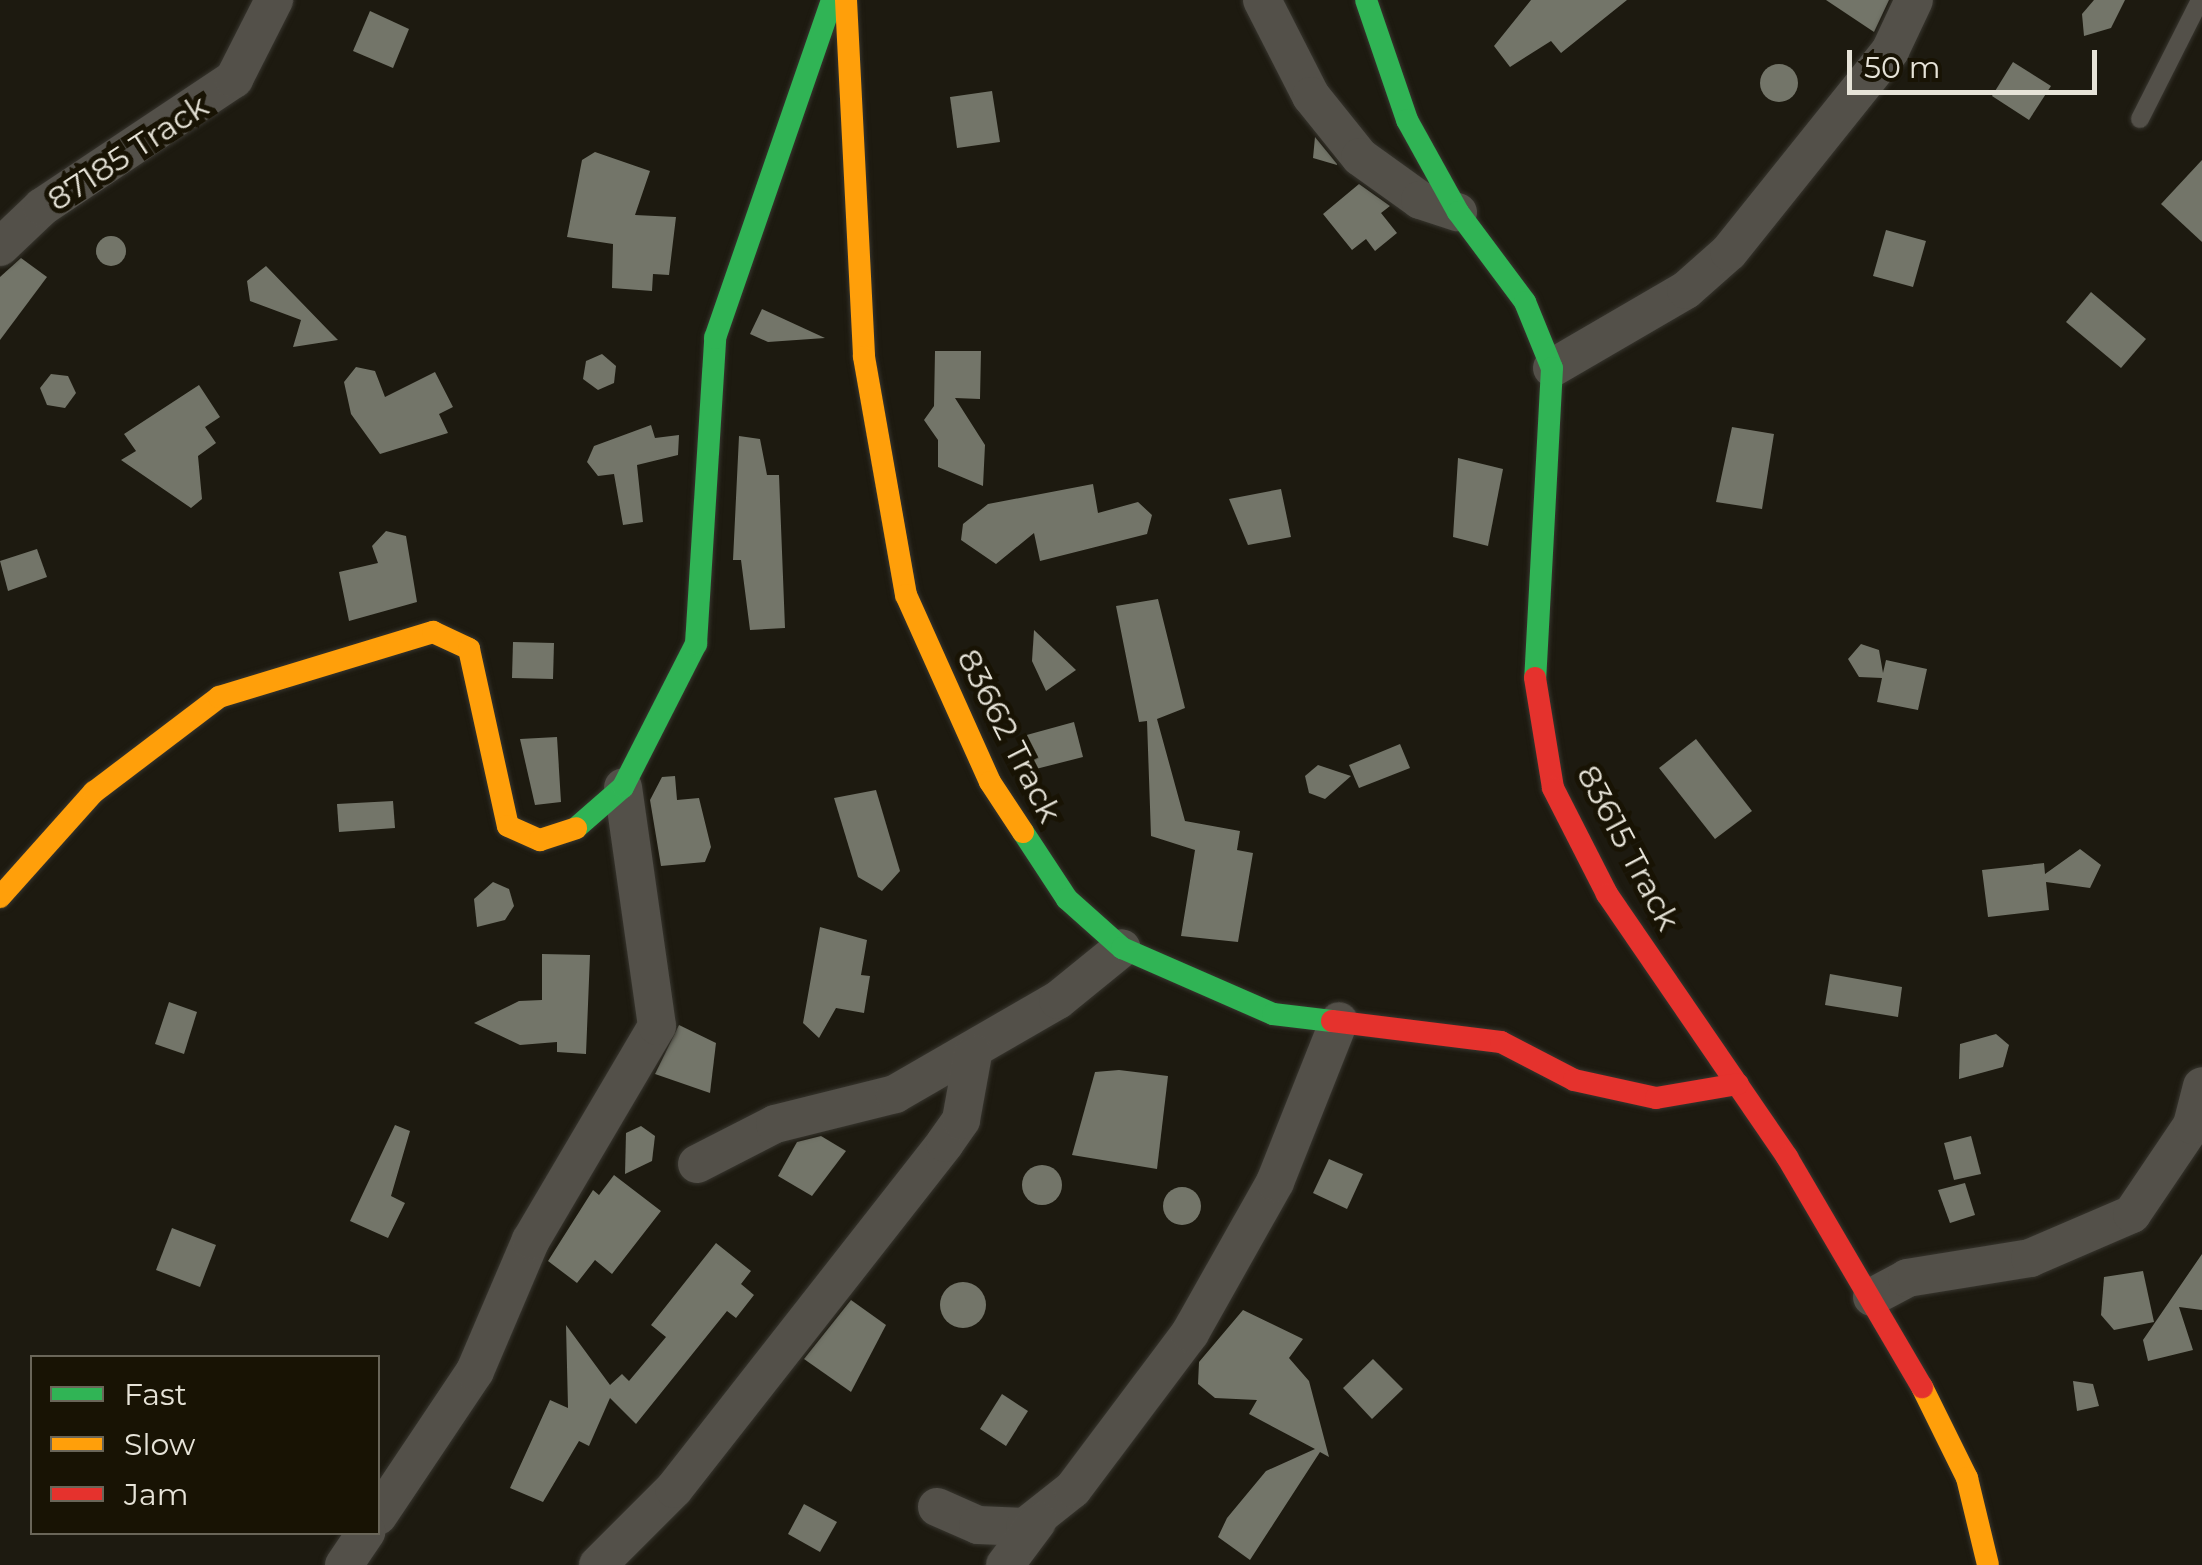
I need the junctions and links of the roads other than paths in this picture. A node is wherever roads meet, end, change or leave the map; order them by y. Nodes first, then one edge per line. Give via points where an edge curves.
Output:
1 (274, 0) edge
2 (832, 0) edge
3 (846, 0) edge
4 (1262, 0) edge
5 (1366, 0) edge
6 (1914, 0) edge
7 (2200, 0) edge
8 (2140, 118) dead end
9 (1458, 212) junction
10 (0, 247) edge
11 (1552, 368) junction
12 (623, 787) junction
13 (0, 897) edge
14 (1122, 948) junction
15 (1339, 1021) junction
16 (973, 1054) junction
17 (1738, 1084) junction
18 (2202, 1086) edge
19 (697, 1164) dead end
20 (1872, 1297) junction
21 (937, 1507) dead end
22 (380, 1513) edge
23 (1036, 1522) junction
24 (364, 1535) edge
25 (344, 1565) edge
26 (598, 1565) edge
27 (1005, 1565) edge
28 (1988, 1565) edge

1 - 10 street, 87185 Track via 250,58 221,91 42,207
2 - 12 street via 716,338 696,644
3 - 14 street, 83662 Track via 864,356 906,596 1033,854
4 - 9 street via 1311,96 1360,157 1420,200
5 - 9 street, 83615 Track via 1407,120
6 - 11 street via 1890,51 1730,252 1686,290
7 - 8 lane
9 - 11 street, 83615 Track via 1526,302
11 - 17 street, 83615 Track via 1535,638 1542,748 1607,894
12 - 13 street via 578,833 521,836 495,796 470,649 433,632 219,696 138,752
12 - 22 street via 657,1026 531,1240 475,1371
14 - 15 street, 83662 Track via 1273,1014
14 - 16 street
15 - 17 street, 83662 Track via 1501,1042 1574,1080 1656,1098
15 - 23 street via 1275,1182 1190,1332 1073,1489
16 - 19 street via 881,1098 775,1124
16 - 26 street via 960,1120 945,1143 674,1489
17 - 20 street, 83615 Track
18 - 20 street via 2192,1125 2132,1214 2030,1258 1907,1278
20 - 28 street, 83615 Track via 1947,1429
21 - 23 street via 978,1524
23 - 27 street
24 - 25 street

